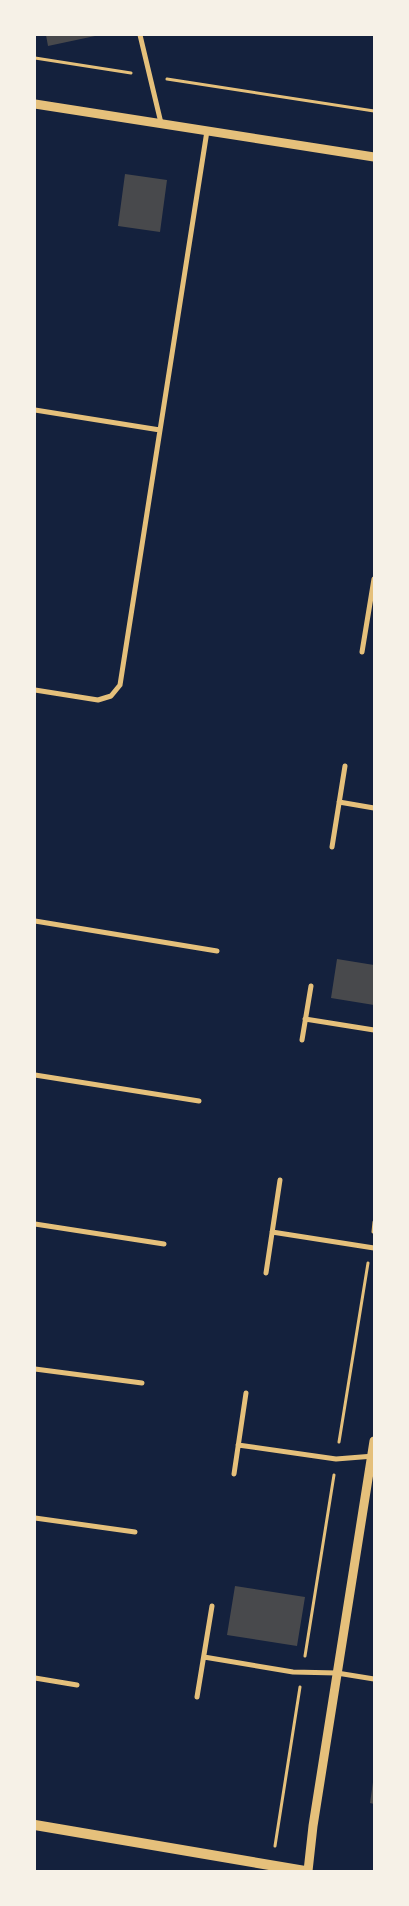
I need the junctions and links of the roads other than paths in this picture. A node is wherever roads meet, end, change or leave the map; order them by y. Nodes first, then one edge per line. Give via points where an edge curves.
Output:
1 (140, 35) edge
2 (35, 104) edge
3 (161, 124) junction
4 (208, 131) junction
5 (374, 157) edge
6 (35, 410) edge
7 (160, 430) junction
8 (374, 579) edge
9 (373, 588) edge
10 (362, 652) dead end
11 (35, 690) edge
12 (345, 766) dead end
13 (339, 802) junction
14 (374, 808) edge
15 (332, 847) dead end
16 (35, 921) edge
17 (217, 951) dead end
18 (311, 986) dead end
19 (305, 1019) junction
20 (374, 1030) edge
21 (302, 1040) dead end
22 (35, 1074) edge
23 (199, 1101) dead end
24 (280, 1180) dead end
25 (35, 1224) edge
26 (272, 1232) junction
27 (164, 1244) dead end
28 (372, 1248) edge
29 (266, 1273) dead end
30 (35, 1369) edge
31 (142, 1383) dead end
32 (246, 1393) dead end
33 (374, 1441) edge
34 (238, 1445) junction
35 (373, 1456) edge
36 (234, 1474) dead end
37 (35, 1518) edge
38 (135, 1532) dead end
39 (212, 1606) dead end
40 (204, 1657) junction
41 (337, 1673) junction
42 (35, 1678) edge
43 (374, 1679) edge
44 (77, 1685) dead end
45 (197, 1697) dead end
46 (35, 1825) edge
47 (306, 1871) edge

1 - 3 street
2 - 3 street
3 - 4 street
4 - 5 street
4 - 7 street
6 - 7 street
7 - 11 street via 120,685 111,696 98,700
8 - 9 street
9 - 10 street
12 - 13 street
13 - 14 street
13 - 15 street
16 - 17 street
18 - 19 street
19 - 20 street
19 - 21 street
22 - 23 street
24 - 26 street
25 - 27 street
26 - 28 street
26 - 29 street
30 - 31 street
32 - 34 street
33 - 35 street
34 - 35 street via 336,1459
34 - 36 street
35 - 41 street
37 - 38 street
39 - 40 street
40 - 41 street via 293,1672
40 - 45 street
41 - 43 street
41 - 47 street
42 - 44 street
46 - 47 main road

